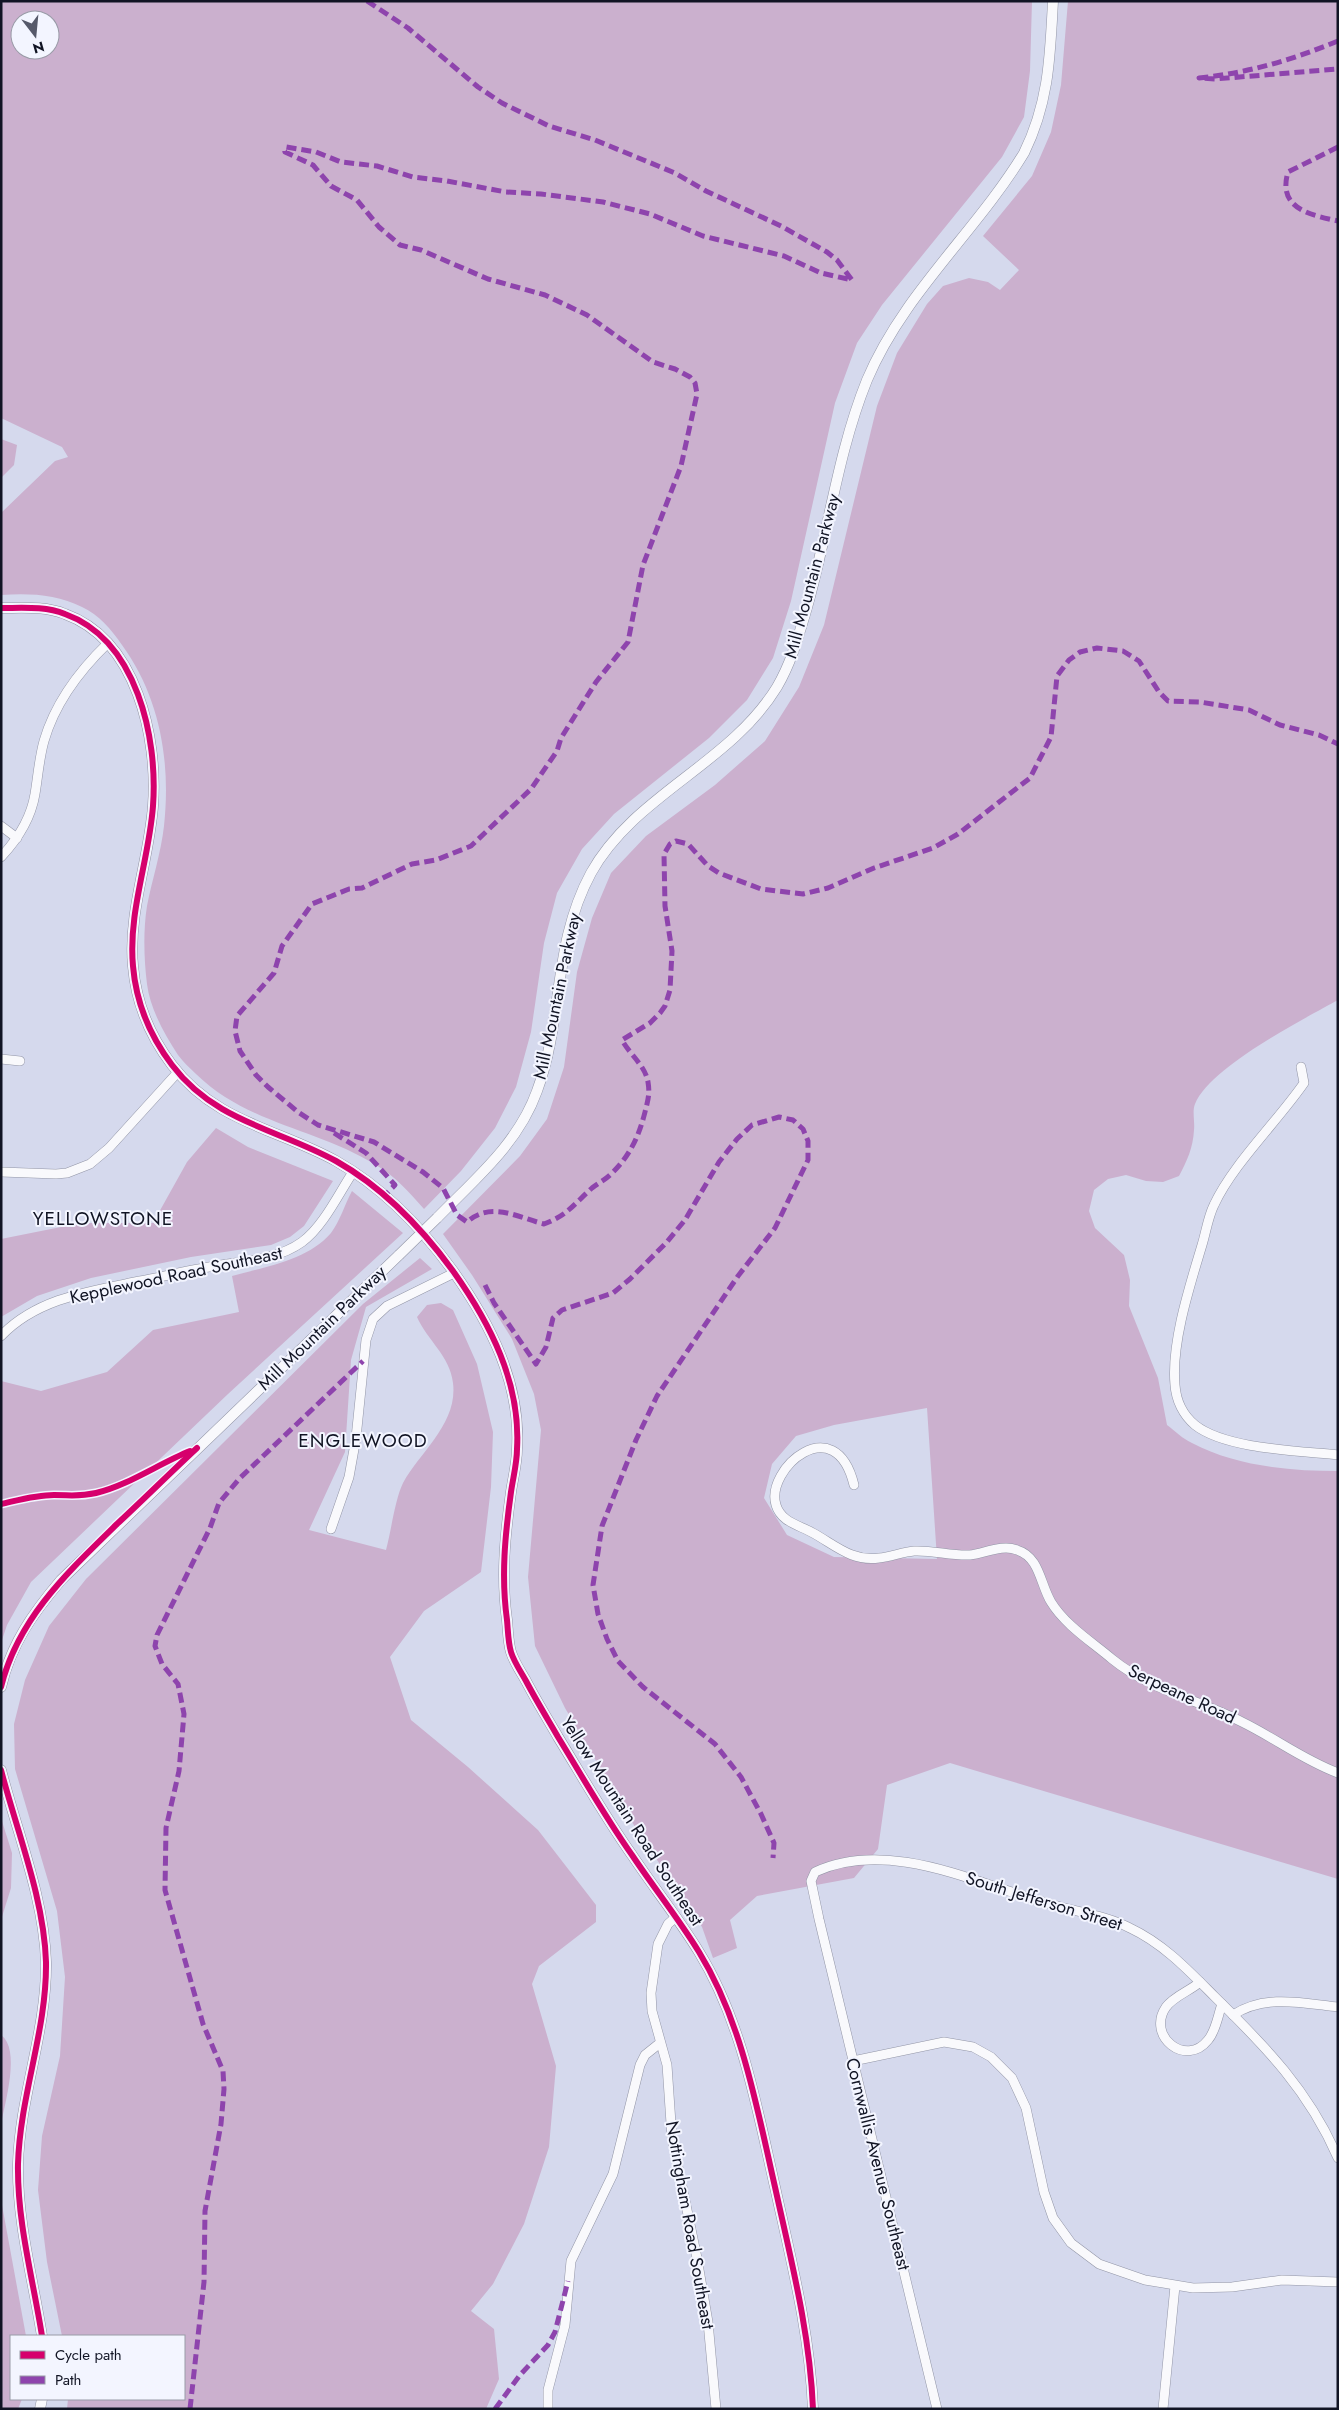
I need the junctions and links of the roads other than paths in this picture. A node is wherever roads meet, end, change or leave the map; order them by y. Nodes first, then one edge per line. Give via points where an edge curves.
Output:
1 (1053, 1) edge
2 (1, 608) edge
3 (108, 643) junction
4 (1, 826) edge
5 (17, 838) junction
6 (1, 857) edge
7 (1, 1059) edge
8 (20, 1061) dead end
9 (1302, 1067) dead end
10 (178, 1072) junction
11 (1, 1172) edge
12 (353, 1172) junction
13 (454, 1272) junction
14 (1, 1336) edge
15 (1338, 1455) edge
16 (854, 1485) dead end
17 (331, 1529) dead end
18 (1, 1687) edge
19 (1, 1770) edge
20 (1338, 1772) edge
21 (676, 1917) junction
22 (819, 1919) joint
23 (1200, 1982) junction
24 (1222, 2004) junction
25 (1338, 2006) edge
26 (1233, 2015) junction
27 (660, 2043) junction
28 (854, 2061) junction
29 (1338, 2158) edge
30 (1338, 2282) edge
31 (1175, 2286) junction
32 (42, 2335) edge
33 (548, 2409) edge
34 (716, 2409) edge
35 (813, 2409) edge
36 (937, 2409) edge
37 (1163, 2409) edge

1 - 18 street, Mill Mountain Parkway, bridge via 1047,90 1037,126 1024,153 895,326 867,381 850,436 810,599 789,664 749,725 625,829 594,869 580,894 566,935 545,1063 528,1112 497,1157 437,1218 61,1580 25,1626
2 - 3 street, Yellow Mountain Road Southeast via 36,608 67,614 83,622
3 - 5 street via 74,680 50,725 39,760 35,795
3 - 10 street, Yellow Mountain Road Southeast via 138,695 147,728 153,772 151,827 134,926 136,987 149,1028
4 - 5 street
5 - 6 street
7 - 8 street
9 - 15 street via 1304,1084 1231,1175 1214,1205 1182,1315 1175,1385 1186,1416 1204,1431 1228,1440
10 - 11 street via 109,1148 90,1164 56,1174
10 - 12 street, Yellow Mountain Road Southeast via 194,1090 226,1112 333,1159
12 - 13 street, Yellow Mountain Road Southeast via 391,1200
12 - 14 street, Kepplewood Road Southeast via 314,1230 291,1249 266,1258 90,1291 24,1316
13 - 17 street via 388,1306 373,1319 366,1340 349,1477
13 - 21 street, Yellow Mountain Road Southeast via 501,1354 515,1402 518,1452 510,1496 502,1582 511,1652 601,1808
16 - 20 street, Serpeane Road via 851,1473 839,1454 817,1447 788,1466 776,1488 776,1504 785,1518 846,1553 867,1559 915,1551 964,1555 1004,1548 1018,1550 1032,1560 1045,1591 1061,1614 1115,1661 1156,1686 1242,1722 1295,1754
19 - 32 street via 38,1904 46,1961 42,2020 25,2105 18,2164 22,2224
21 - 27 street, Nottingham Road Southeast via 668,1924 658,1944 651,1993
21 - 35 street, Yellow Mountain Road Southeast via 712,1974 725,2002 760,2119 798,2293
22 - 23 street, South Jefferson Street via 811,1881 815,1872 850,1862 916,1864 1129,1927 1167,1951
22 - 28 street, Cornwallis Avenue Southeast
23 - 24 street, South Jefferson Street
23 - 24 street via 1165,2008 1161,2029 1167,2043 1173,2048 1188,2051 1203,2046 1210,2038
24 - 26 street, South Jefferson Street
25 - 26 street via 1267,2002 1245,2007
26 - 29 street, South Jefferson Street via 1275,2058 1303,2094
27 - 33 street via 645,2055 640,2065 613,2174 576,2247 568,2273 565,2325 548,2390
27 - 34 street, Nottingham Road Southeast via 667,2065 673,2147 698,2258 708,2322
28 - 31 street via 944,2042 973,2047 991,2057 1020,2091 1045,2197 1064,2236 1099,2264 1145,2280
28 - 36 street, Cornwallis Avenue Southeast
30 - 31 street via 1298,2279 1217,2288
31 - 37 street

